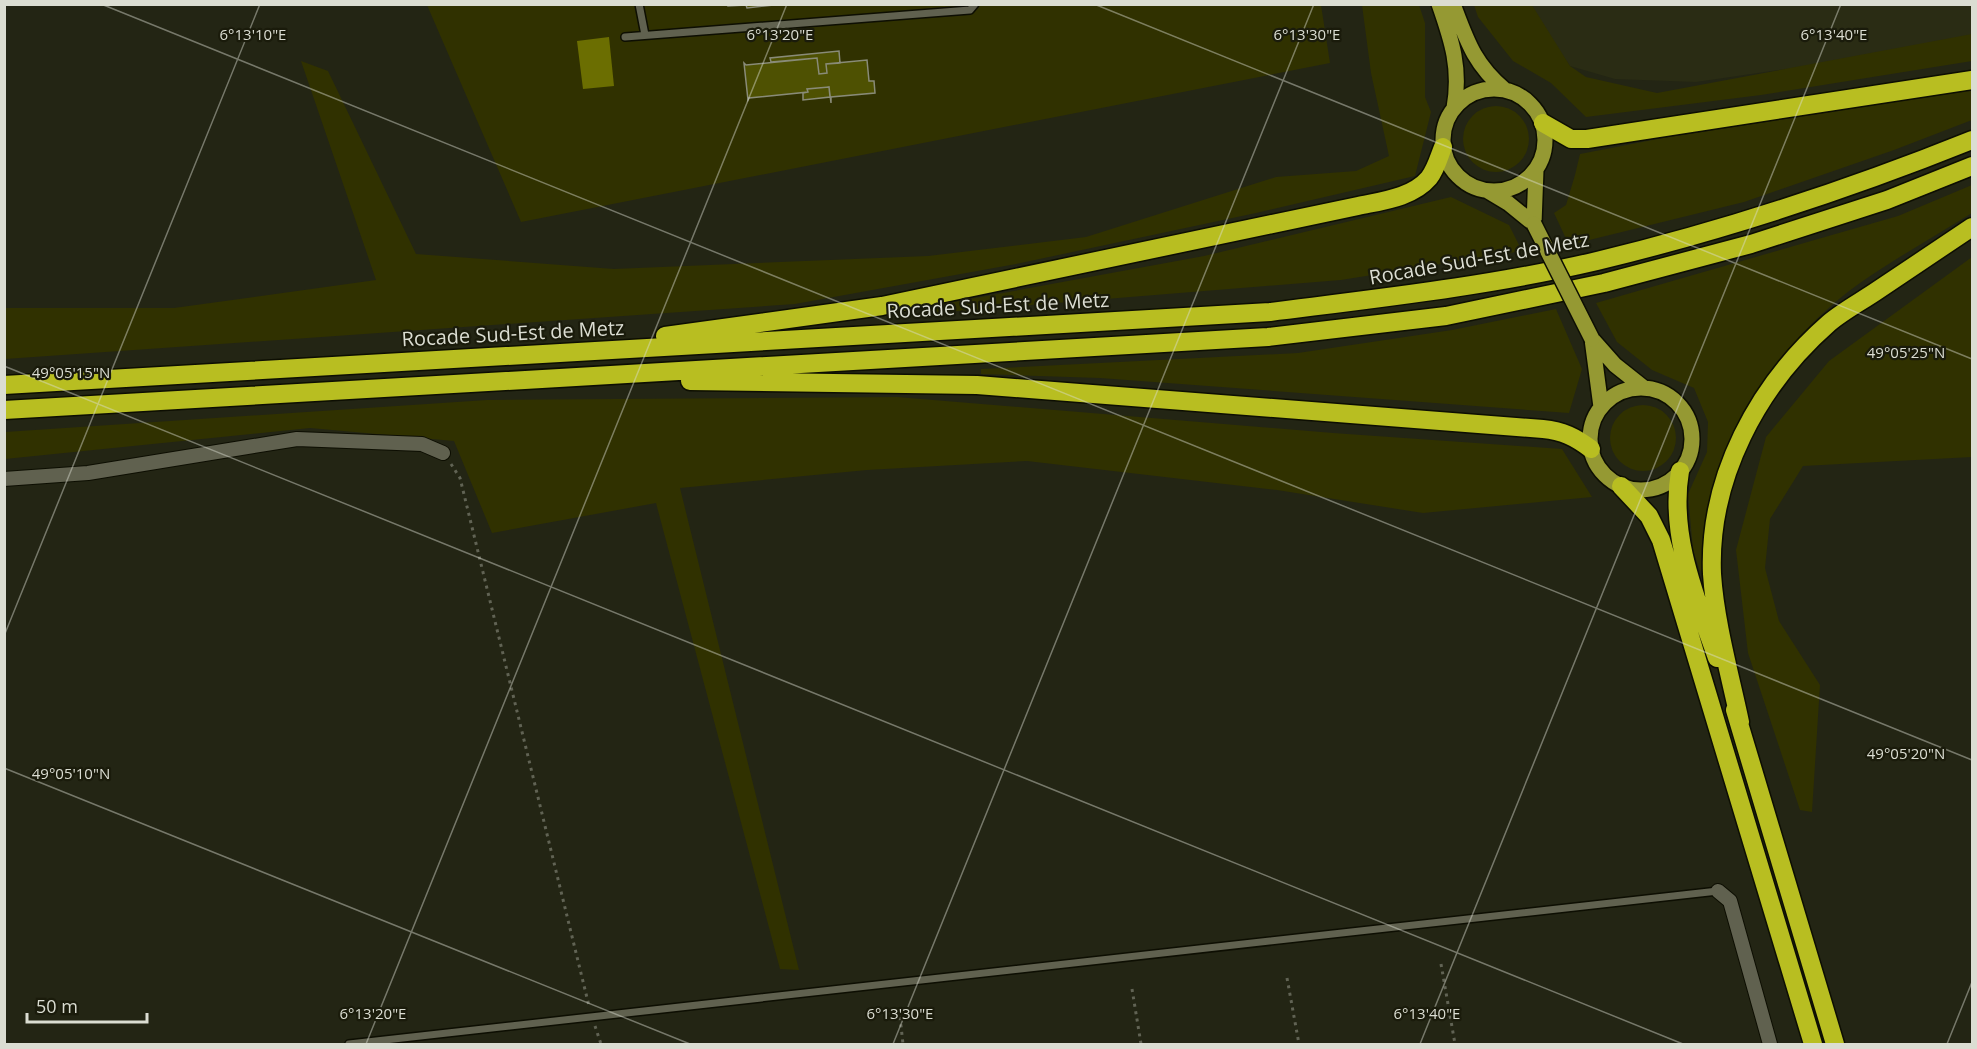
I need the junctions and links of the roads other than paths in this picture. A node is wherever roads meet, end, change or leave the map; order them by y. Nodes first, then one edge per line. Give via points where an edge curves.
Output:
1 (639, 4) edge
2 (975, 4) edge
3 (1439, 4) edge
4 (1454, 4) edge
5 (645, 35) junction
6 (625, 38) dead end
7 (1972, 80) edge
8 (1505, 90) junction
9 (1454, 108) junction
10 (1543, 123) junction
11 (1972, 140) edge
12 (1443, 147) junction
13 (1972, 166) edge
14 (1536, 170) junction
15 (1488, 191) junction
16 (1534, 224) junction
17 (1972, 227) edge
18 (1592, 339) junction
19 (538, 354) junction
20 (530, 379) junction
21 (4, 385) edge
22 (1644, 388) junction
23 (1601, 407) junction
24 (4, 410) edge
25 (1591, 449) junction
26 (443, 453) road end
27 (1680, 471) junction
28 (4, 479) edge
29 (1621, 486) junction
30 (1740, 722) junction
31 (1718, 891) joint
32 (349, 1044) edge
33 (1770, 1044) edge
34 (1813, 1044) edge
35 (1835, 1044) edge

1 - 5 lane
2 - 5 lane via 970,10
3 - 9 main road via 1458,75
4 - 8 main road via 1477,61
5 - 6 lane
7 - 10 highway via 1587,139 1571,139
8 - 9 main road via 1477,92
8 - 10 main road via 1528,102
9 - 12 main road via 1445,126
10 - 14 main road via 1544,155
11 - 19 highway, Rocade Sud-Est de Metz via 1879,177 1753,219 1597,261 1440,291 1270,312
12 - 15 main road via 1458,177
12 - 19 highway via 1428,178 1419,186 1406,195 1358,206 882,306
13 - 20 highway via 1887,200 1751,244 1604,283 1446,316 1268,338
14 - 15 main road via 1523,183 1506,190
14 - 16 main road
15 - 16 main road
16 - 18 main road, bridge
17 - 30 highway via 1830,322 1796,356 1747,425 1718,504 1712,573
18 - 22 main road via 1615,365
18 - 23 main road
19 - 21 highway, Rocade Sud-Est de Metz
20 - 24 highway
20 - 25 highway via 977,385 1563,431
22 - 23 main road via 1620,392
22 - 27 main road via 1667,396 1685,413 1691,449
23 - 25 main road via 1590,432
25 - 29 main road via 1602,471
26 - 28 street via 422,444 297,440 88,473
27 - 29 main road via 1653,488
27 - 30 highway via 1679,536 1695,597
29 - 34 highway via 1649,516 1661,540
30 - 35 highway
31 - 32 lane
31 - 33 street via 1730,901

